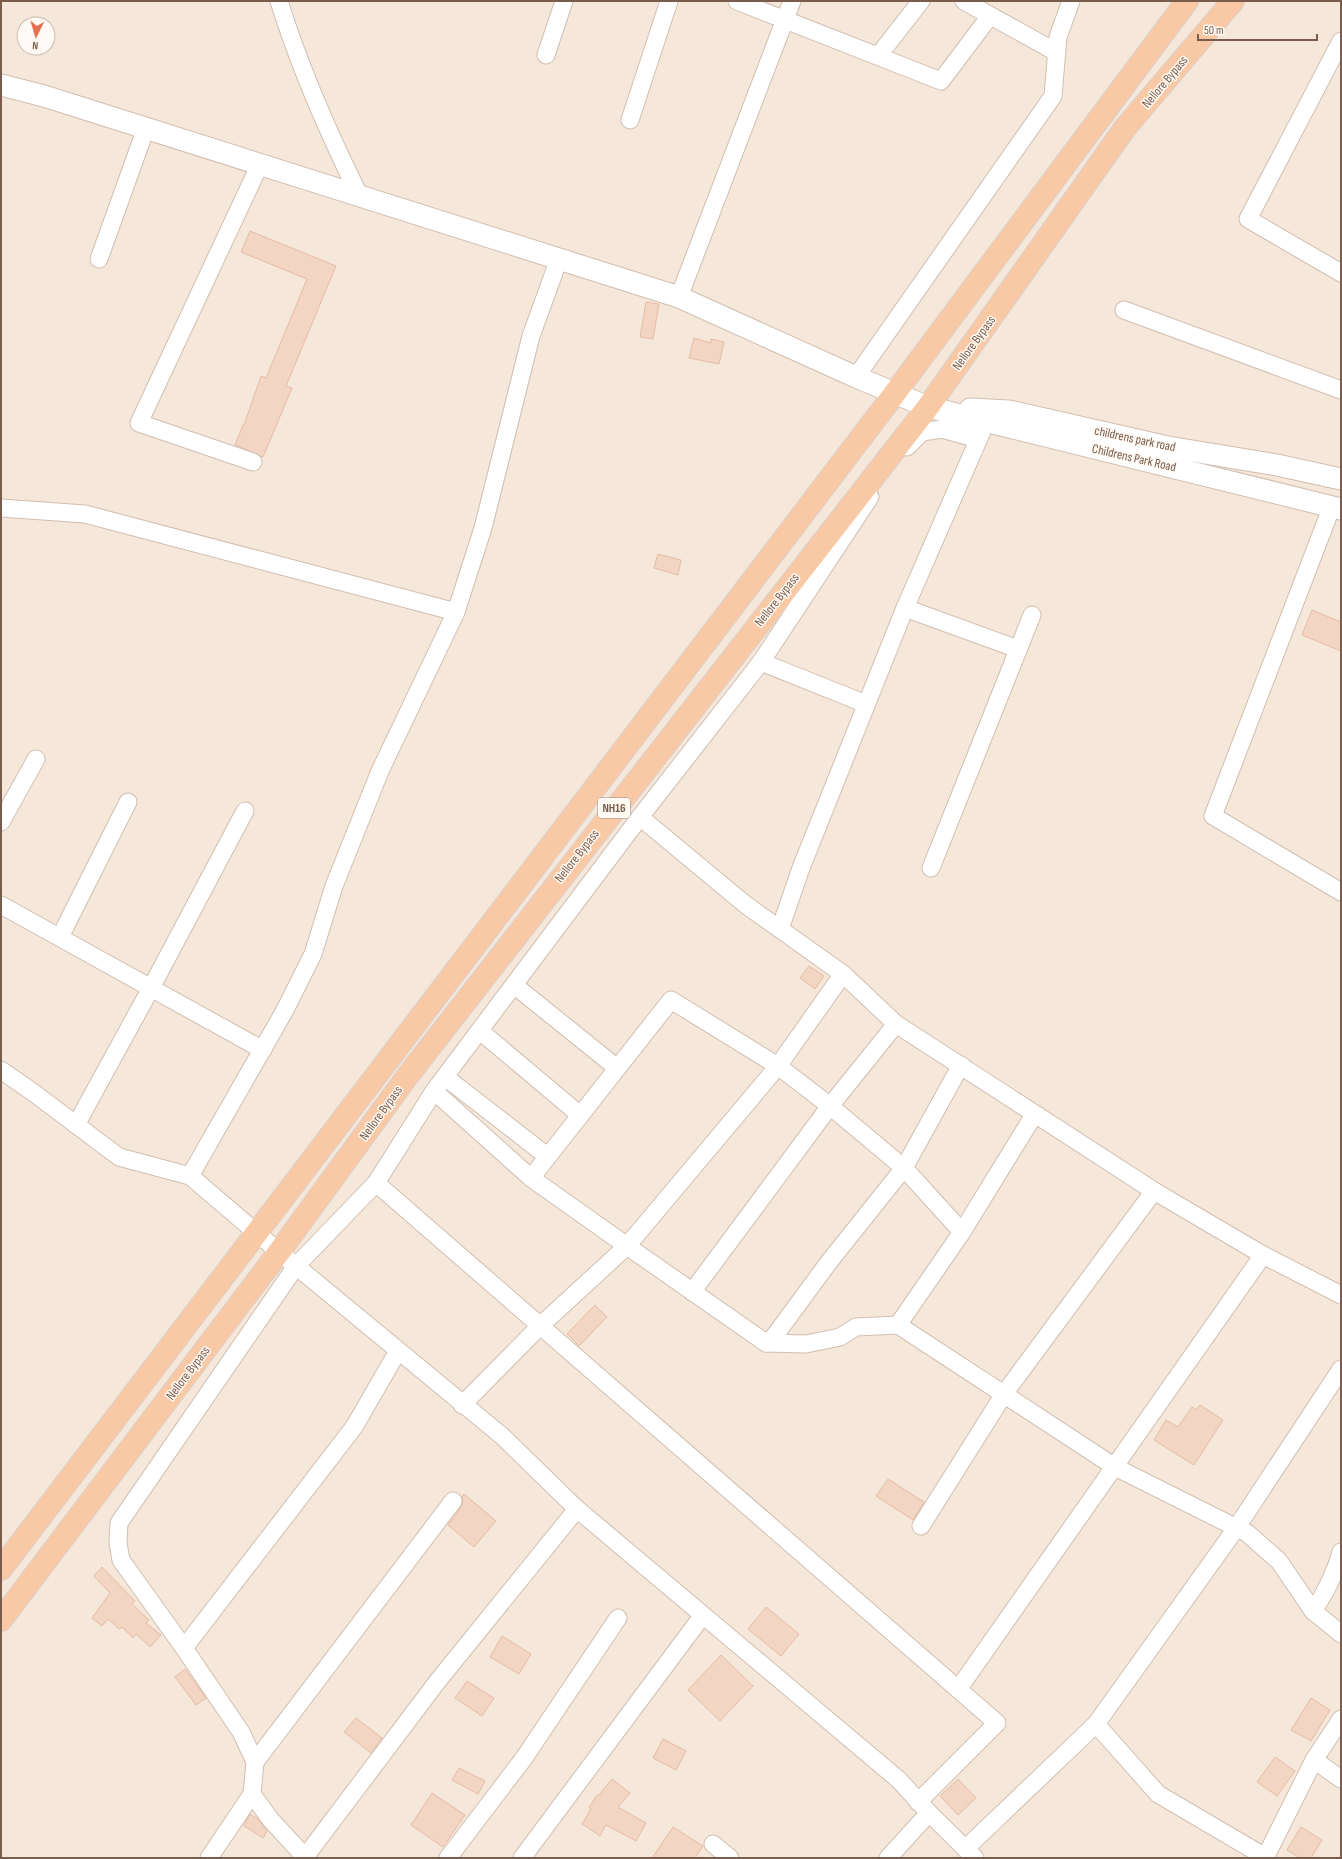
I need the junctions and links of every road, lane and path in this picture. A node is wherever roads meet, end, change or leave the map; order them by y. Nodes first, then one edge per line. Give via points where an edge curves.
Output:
1 (279, 1) edge
2 (564, 1) edge
3 (669, 1) edge
4 (737, 1) edge
5 (792, 1) edge
6 (921, 1) edge
7 (964, 1) edge
8 (1072, 1) edge
9 (1187, 1) edge
10 (1233, 1) edge
11 (990, 16) junction
12 (786, 19) junction
13 (1341, 42) edge
14 (1056, 52) junction
15 (546, 55) dead end
16 (878, 56) junction
17 (1, 85) edge
18 (630, 120) dead end
19 (146, 128) junction
20 (260, 164) junction
21 (359, 196) junction
22 (559, 259) junction
23 (99, 260) dead end
24 (1341, 273) edge
25 (679, 297) junction
26 (1124, 310) dead end
27 (856, 377) junction
28 (1341, 390) edge
29 (894, 393) junction
30 (928, 407) junction
31 (986, 424) junction
32 (253, 462) dead end
33 (1341, 479) edge
34 (1336, 507) edge
35 (1, 508) edge
36 (905, 608) junction
37 (456, 612) junction
38 (1032, 614) dead end
39 (1018, 649) junction
40 (761, 662) junction
41 (866, 704) junction
42 (36, 759) dead end
43 (128, 802) dead end
44 (245, 811) dead end
45 (640, 817) junction
46 (1, 822) edge
47 (931, 868) dead end
48 (1341, 892) edge
49 (1, 905) edge
50 (780, 929) junction
51 (60, 937) junction
52 (843, 974) junction
53 (514, 985) junction
54 (151, 988) junction
55 (896, 1024) junction
56 (480, 1031) junction
57 (263, 1050) junction
58 (961, 1065) junction
59 (778, 1066) junction
60 (617, 1068) junction
61 (1, 1070) edge
62 (445, 1076) junction
63 (434, 1091) junction
64 (830, 1106) junction
65 (580, 1115) junction
66 (1034, 1115) junction
67 (76, 1125) junction
68 (548, 1156) junction
69 (904, 1168) junction
70 (190, 1176) junction
71 (531, 1178) junction
72 (376, 1183) junction
73 (1154, 1191) junction
74 (255, 1231) junction
75 (962, 1232) junction
76 (627, 1246) junction
77 (279, 1252) junction
78 (1264, 1255) junction
79 (296, 1266) junction
80 (692, 1292) junction
81 (1341, 1295) edge
82 (898, 1325) junction
83 (540, 1326) junction
84 (766, 1343) junction
85 (398, 1351) junction
86 (1341, 1369) edge
87 (1004, 1394) junction
88 (462, 1405) junction
89 (1115, 1467) junction
90 (452, 1501) dead end
91 (577, 1509) junction
92 (921, 1526) dead end
93 (1237, 1527) junction
94 (1341, 1552) edge
95 (1, 1568) edge
96 (1313, 1611) junction
97 (703, 1615) junction
98 (618, 1618) dead end
99 (1, 1620) edge
100 (1341, 1634) edge
101 (184, 1648) junction
102 (959, 1688) junction
103 (1341, 1719) edge
104 (1096, 1724) junction
105 (1314, 1760) junction
106 (255, 1762) junction
107 (1341, 1779) edge
108 (252, 1794) junction
109 (924, 1807) junction
110 (713, 1844) dead end
111 (970, 1853) edge
112 (209, 1858) edge
113 (306, 1858) edge
114 (448, 1858) edge
115 (522, 1858) edge
116 (730, 1858) edge
117 (888, 1858) edge
118 (1266, 1858) edge

1 - 21 street via 293,47 321,117
2 - 15 street
3 - 18 street
4 - 12 street
5 - 12 street
6 - 16 street
7 - 11 street
8 - 14 street via 1058,38
9 - 29 highway, Nellore Bypass / NH16
10 - 30 highway, Nellore Bypass / NH16 via 1125,128
11 - 14 street
11 - 16 street via 941,81
12 - 16 street
12 - 25 street
13 - 24 street via 1248,219
14 - 27 street via 1053,96
17 - 19 street, childrens park road
19 - 20 street, childrens park road
19 - 23 street
20 - 21 street, childrens park road
20 - 32 street via 139,423
21 - 22 street, childrens park road
22 - 25 street, childrens park road
22 - 37 street via 531,336 483,528
25 - 27 street, childrens park road
26 - 28 street
27 - 29 street, childrens park road
29 - 30 street, childrens park road
29 - 74 highway, Nellore Bypass / NH16 via 380,1071
30 - 31 street, childrens park road
30 - 77 highway, Nellore Bypass / NH16 via 410,1072
31 - 33 street, childrens park road via 1009,411 1168,447 1277,465
31 - 34 street, Childrens Park Road
31 - 36 street
31 - 40 street via 922,432 893,461
34 - 48 street via 1213,816
35 - 37 street via 85,514
36 - 39 street
36 - 41 street
37 - 57 street via 380,771 334,886 313,954
38 - 39 street
39 - 47 street
40 - 41 street
40 - 45 street
41 - 50 street via 801,868
42 - 46 street
43 - 51 street
44 - 54 street
45 - 50 street via 746,905
45 - 53 street
49 - 51 street
50 - 52 street
51 - 54 street
52 - 55 street
52 - 59 street
53 - 56 street
53 - 60 street
54 - 57 street
54 - 67 street
55 - 58 street
55 - 64 street
56 - 62 street
56 - 65 street
57 - 70 street
58 - 66 street
58 - 69 street
59 - 60 street via 671,1000
59 - 64 street
59 - 76 street
60 - 65 street
61 - 67 street
62 - 63 street
62 - 68 street
63 - 71 street
63 - 72 street
64 - 69 street
64 - 80 street
65 - 68 street
66 - 73 street
66 - 75 street
67 - 70 street via 119,1157
68 - 71 street
69 - 75 street
69 - 84 street via 829,1262 773,1338
70 - 74 street
71 - 76 street
72 - 79 street
72 - 83 street
73 - 78 street
73 - 87 street
74 - 77 street
74 - 95 highway, Nellore Bypass / NH16
75 - 82 street
76 - 80 street
76 - 83 street
77 - 79 street
77 - 99 highway, Nellore Bypass / NH16
78 - 81 street
78 - 89 street
79 - 85 street
79 - 101 street via 119,1523 118,1543 121,1560
80 - 84 street
82 - 84 street via 856,1327 840,1337 806,1344
82 - 87 street
83 - 88 street
83 - 102 street
85 - 88 street
85 - 101 street via 354,1427
86 - 93 street
87 - 89 street
87 - 92 street
88 - 91 street via 497,1442
89 - 93 street
89 - 102 street
90 - 106 street
91 - 97 street
91 - 113 street via 437,1682
93 - 96 street via 1279,1561
93 - 104 street
94 - 96 street via 1336,1572
96 - 100 street
97 - 109 street via 899,1780
97 - 115 street
98 - 114 street via 524,1758
101 - 106 street via 241,1732
102 - 109 street via 997,1723
103 - 105 street
104 - 111 street
104 - 118 street via 1158,1794
105 - 107 street
105 - 118 street
106 - 108 street
108 - 112 street
108 - 113 street via 270,1819
109 - 111 street
109 - 117 street
110 - 116 street

